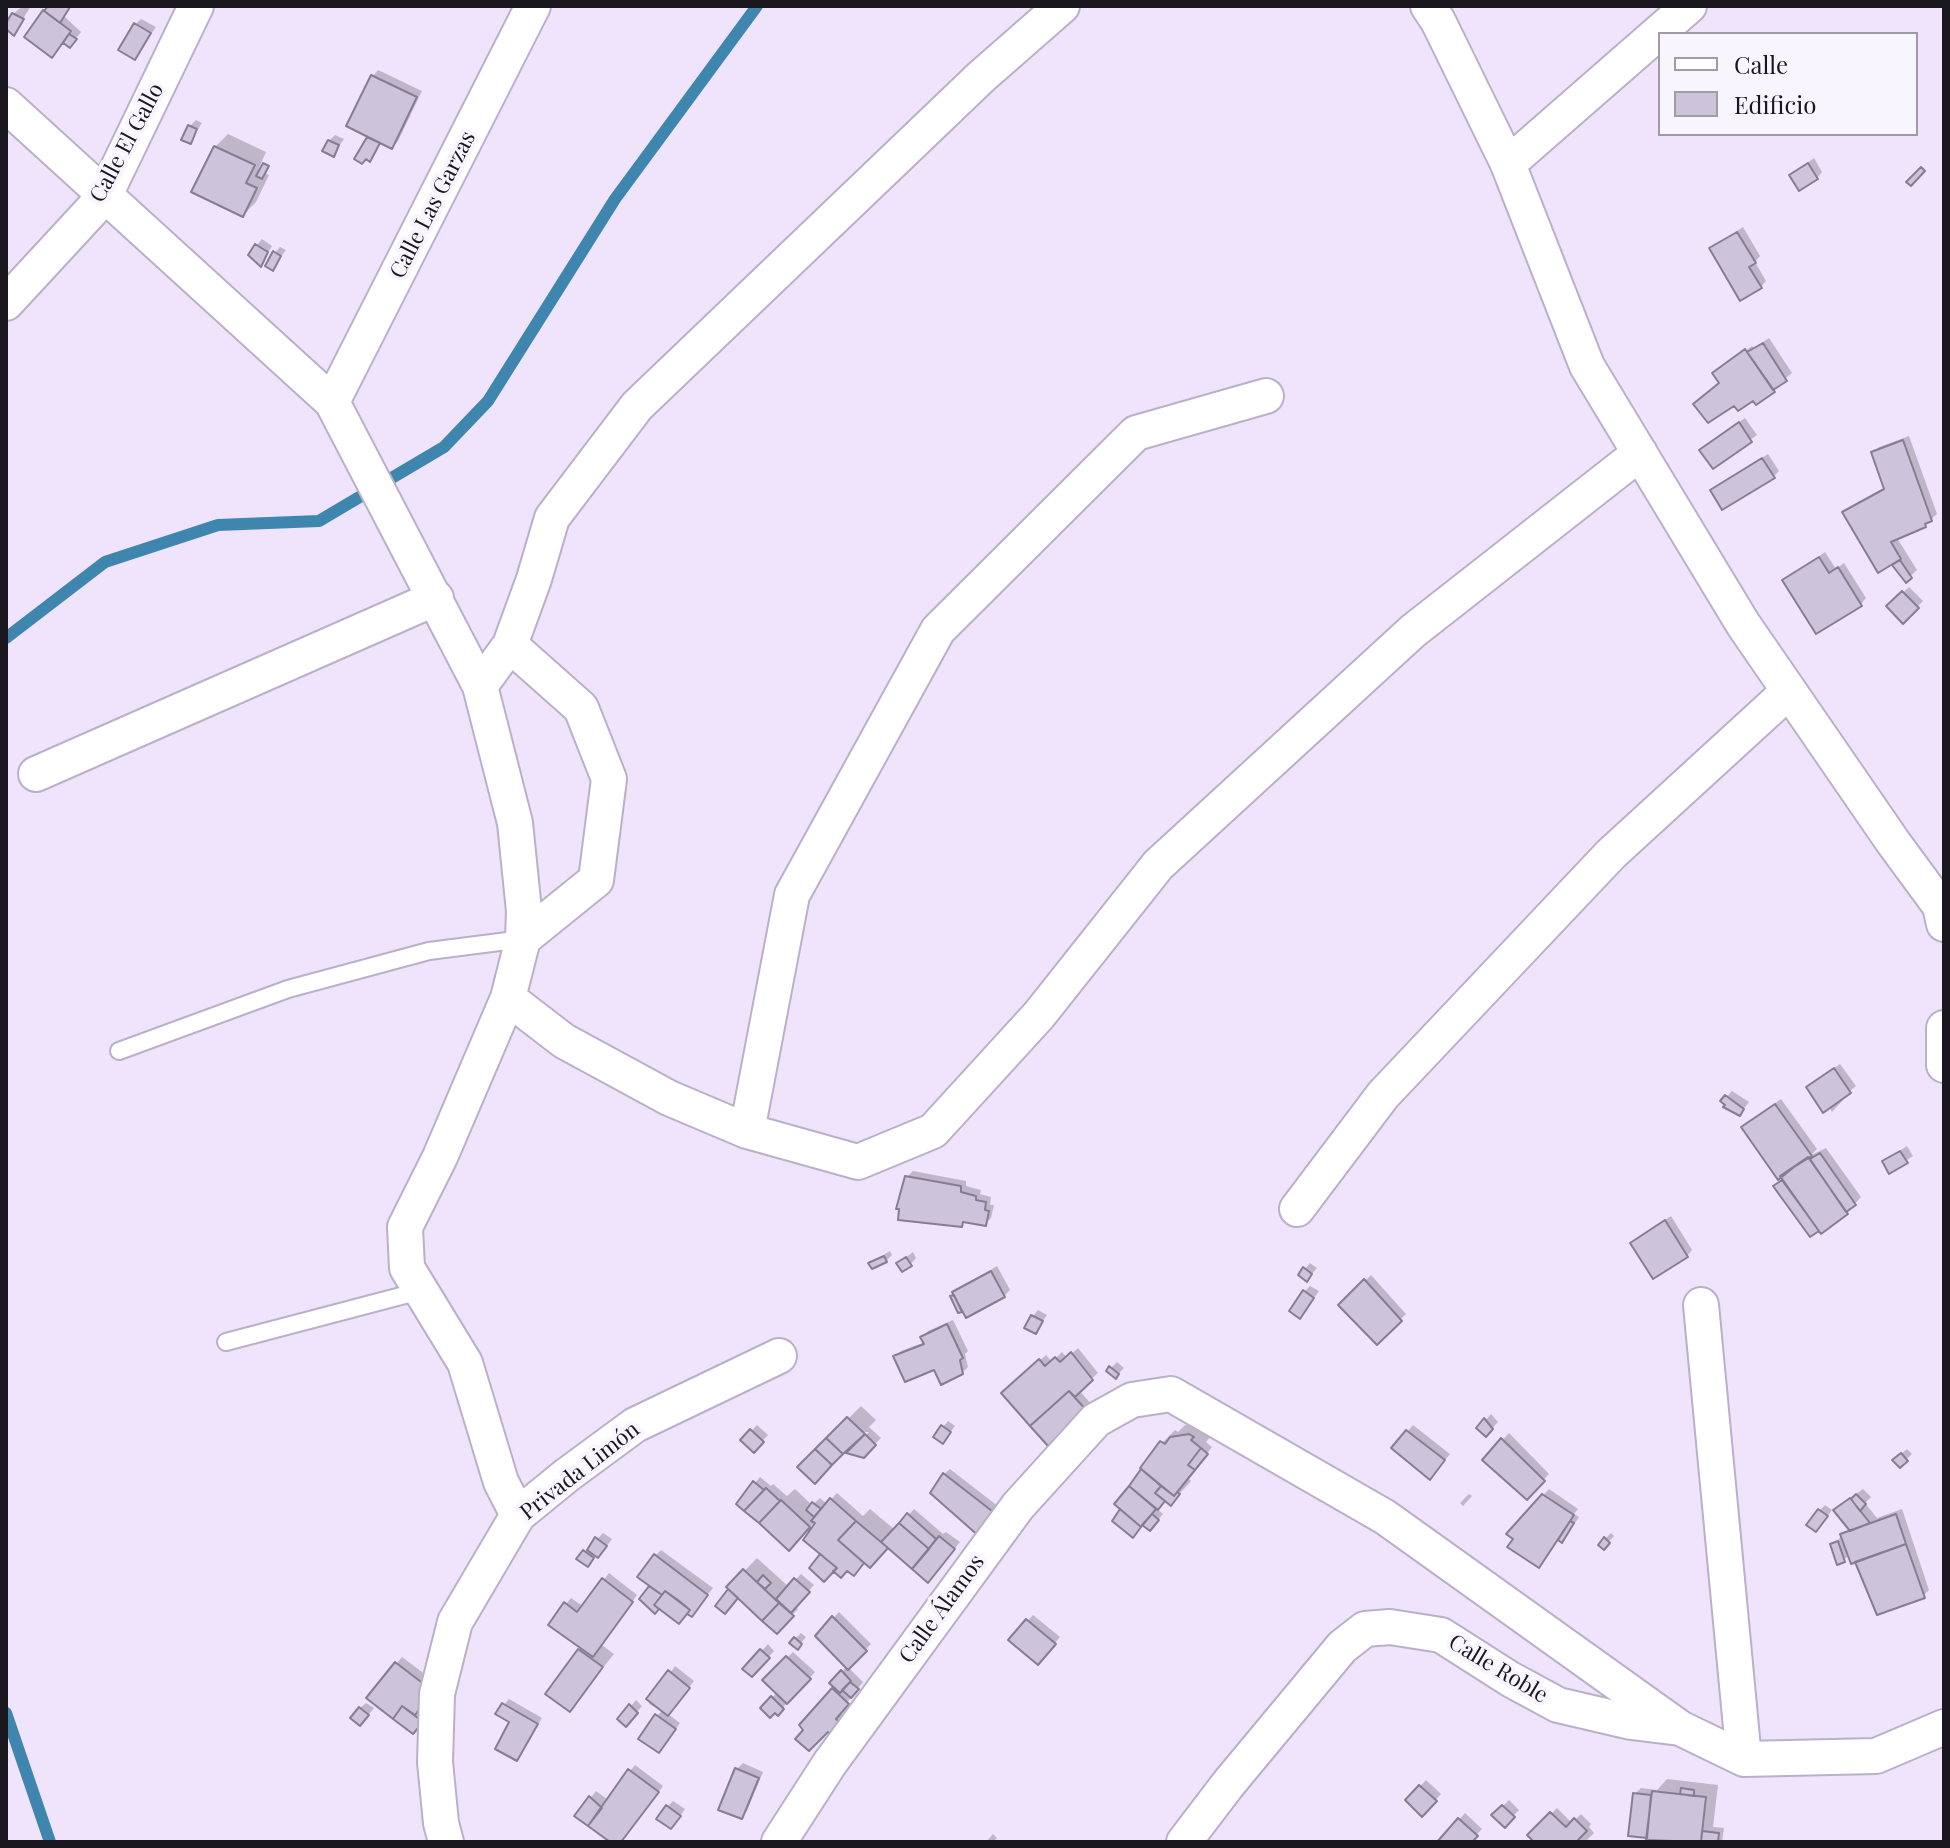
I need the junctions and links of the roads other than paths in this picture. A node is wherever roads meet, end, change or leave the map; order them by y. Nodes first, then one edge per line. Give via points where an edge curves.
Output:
1 (196, 6) edge
2 (533, 6) edge
3 (1062, 6) edge
4 (1428, 6) edge
5 (1689, 6) edge
6 (1659, 32) edge
7 (1658, 33) edge
8 (6, 105) edge
9 (1508, 164) junction
10 (104, 197) junction
11 (6, 303) edge
12 (1266, 396) dead end
13 (332, 402) junction
14 (1640, 453) junction
15 (436, 598) junction
16 (510, 645) junction
17 (480, 686) junction
18 (1789, 691) junction
19 (36, 774) dead end
20 (1944, 924) edge
21 (523, 939) junction
22 (508, 998) junction
23 (1944, 1028) edge
24 (119, 1051) dead end
25 (1944, 1065) edge
26 (747, 1131) junction
27 (1297, 1209) dead end
28 (420, 1291) junction
29 (1701, 1305) dead end
30 (226, 1342) dead end
31 (779, 1356) dead end
32 (518, 1515) junction
33 (1944, 1727) edge
34 (1680, 1728) junction
35 (1744, 1759) junction
36 (446, 1842) edge
37 (779, 1842) edge
38 (1184, 1842) edge

1 - 10 street, Calle El Gallo
2 - 13 street, Calle Las Garzas
3 - 16 street via 637,406 552,518
4 - 9 street
5 - 6 street
7 - 9 street
8 - 10 street
9 - 14 street via 1587,366
10 - 11 street, Calle El Gallo
10 - 13 street
12 - 26 street via 1136,433 938,630 792,895
13 - 15 street
14 - 18 street
14 - 26 street via 1413,631 1158,865 1039,1015 933,1131 858,1162
15 - 17 street
15 - 19 street
16 - 17 street
16 - 21 street via 581,708 609,779 596,880
17 - 21 street via 515,823
18 - 20 street via 1940,906
18 - 27 street via 1611,854 1459,1014 1383,1095
21 - 22 street
21 - 24 lane via 429,951 288,989
22 - 26 street via 564,1041 669,1098
22 - 28 street via 405,1227 407,1268
23 - 25 street
28 - 30 lane
28 - 32 street via 465,1363 501,1482
29 - 35 street
31 - 32 street, Privada Limón via 635,1425
32 - 36 street, Privada Limón via 455,1622 437,1694 435,1762
33 - 35 street, Calle Roble via 1876,1756
34 - 35 street, Calle Roble
34 - 37 street, Calle Álamos via 1385,1517 1171,1394 1132,1400 1096,1420 1018,1506 830,1763
34 - 38 street, Calle Roble via 1558,1705 1441,1635 1365,1629 1342,1647

